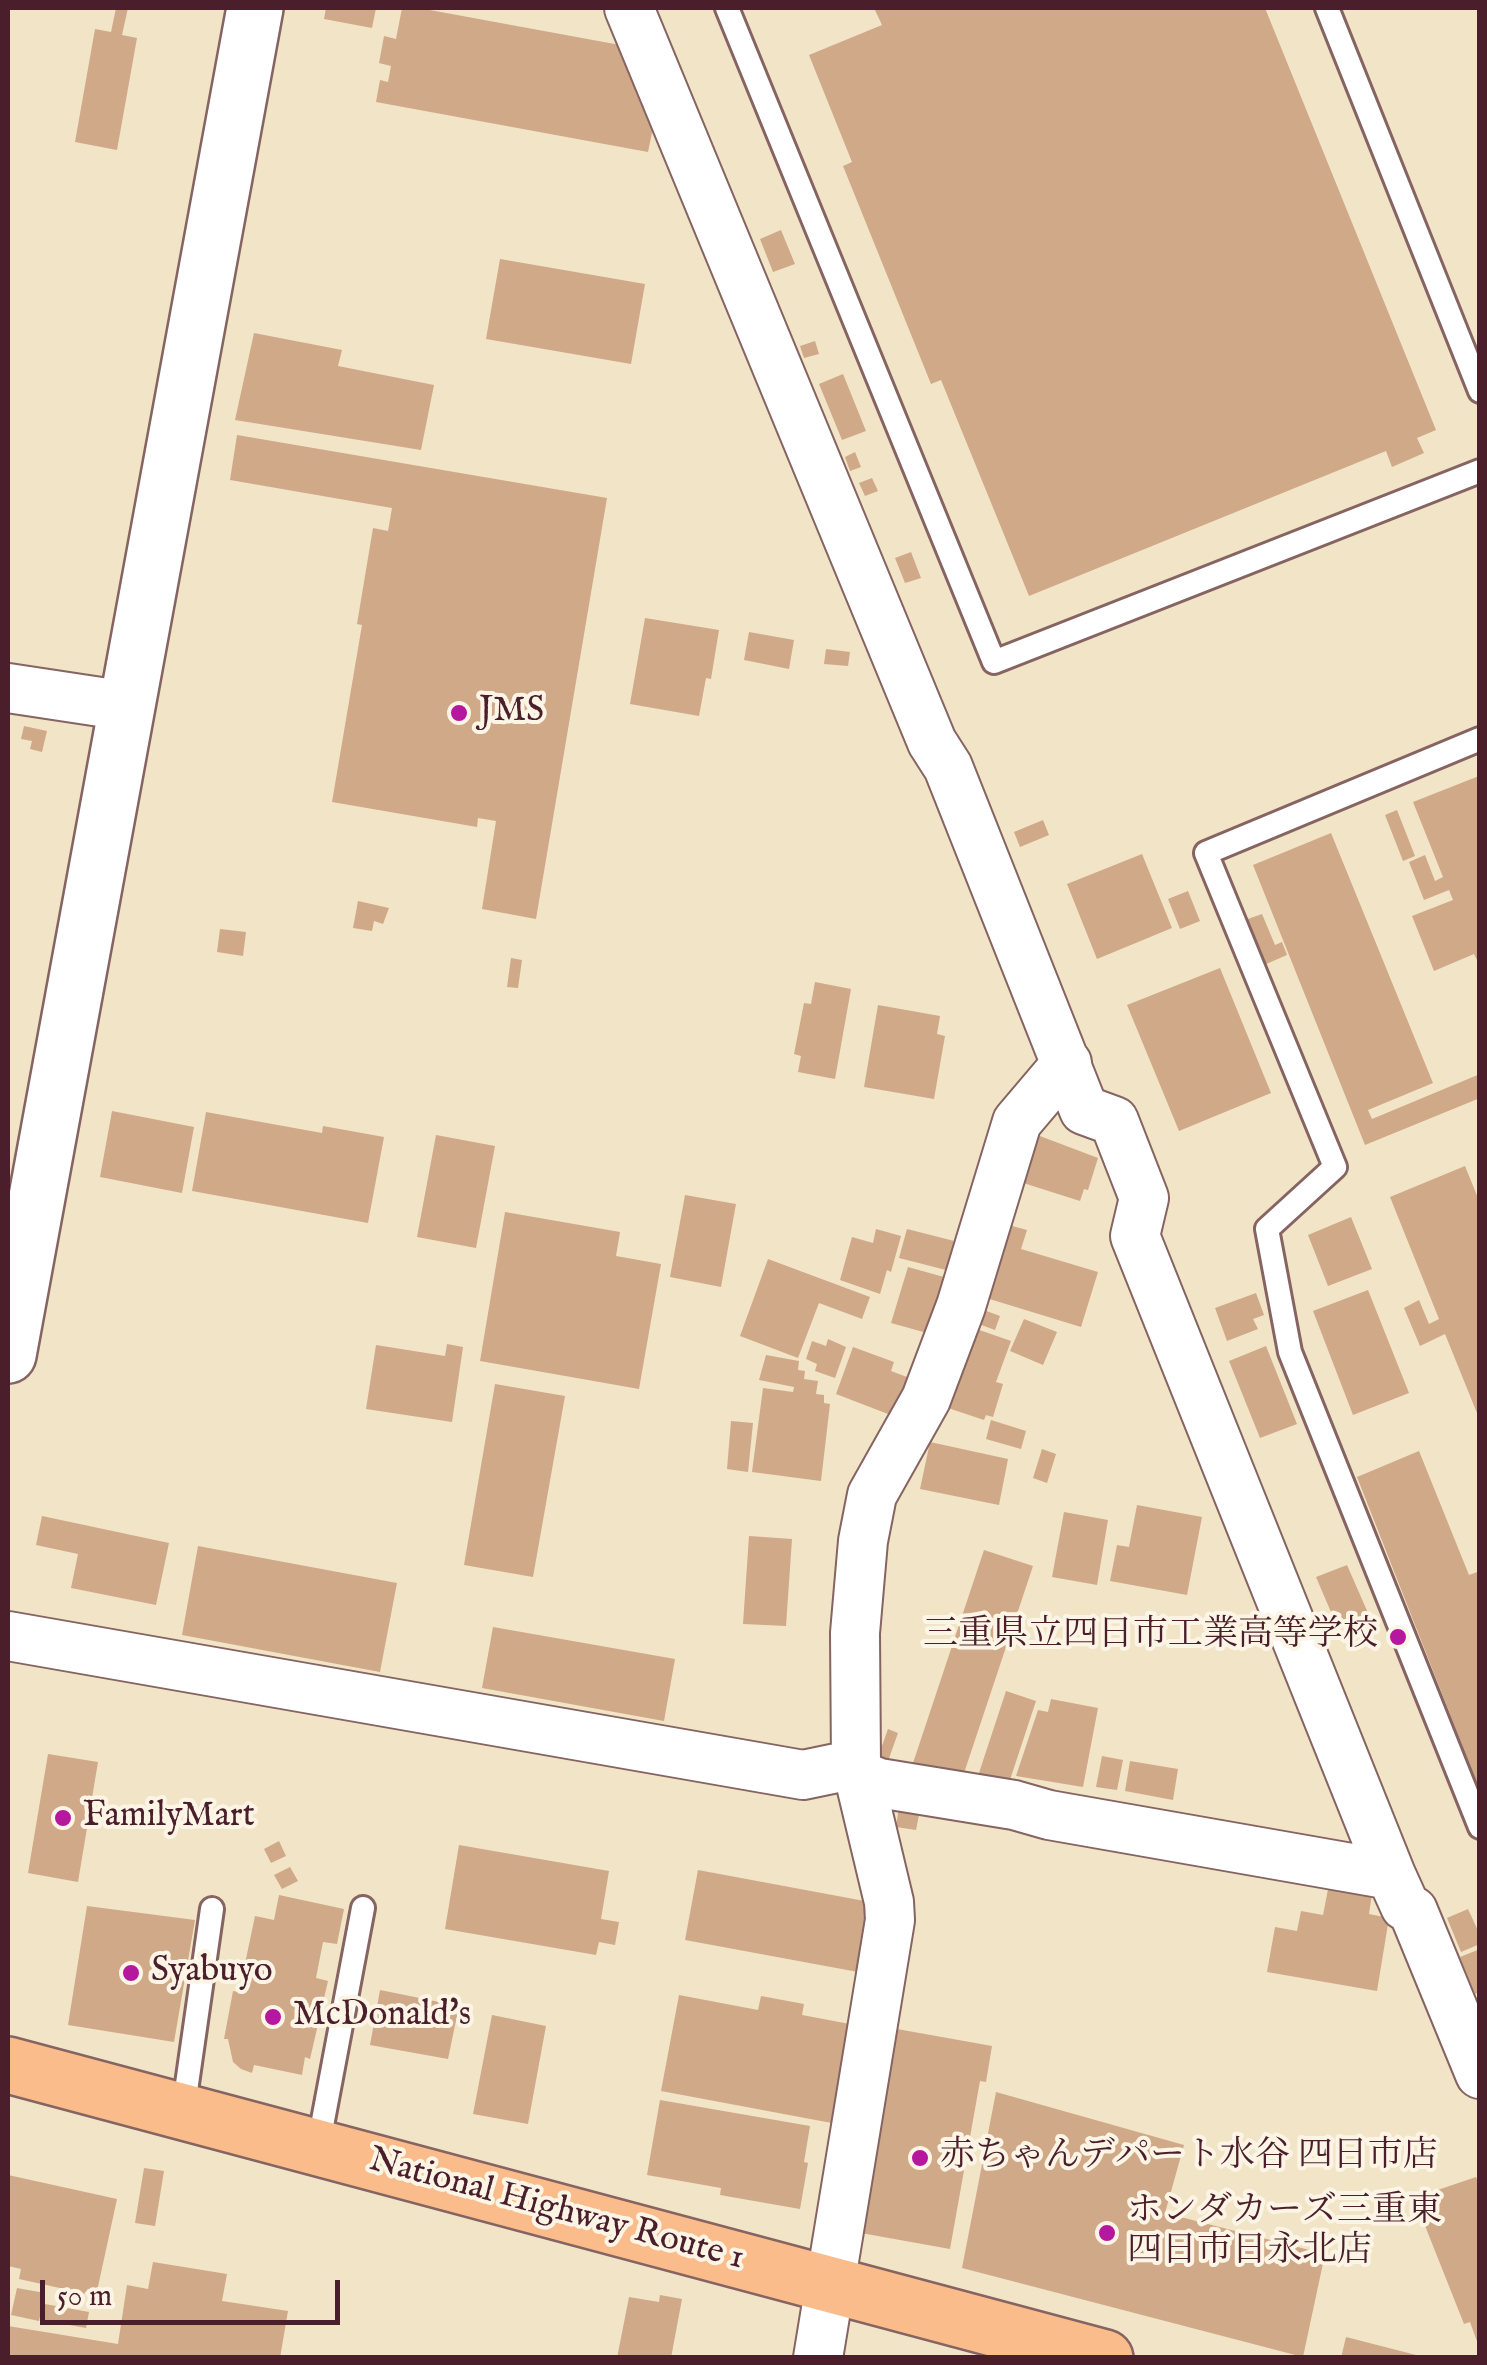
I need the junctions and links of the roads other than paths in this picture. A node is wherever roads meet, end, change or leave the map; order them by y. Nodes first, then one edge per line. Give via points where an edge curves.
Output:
1 (255, 8) edge
2 (629, 8) edge
3 (727, 8) edge
4 (1327, 8) edge
5 (1480, 391) edge
6 (1480, 470) edge
7 (8, 688) edge
8 (127, 706) junction
9 (1480, 739) edge
10 (1066, 1063) junction
11 (8, 1355) edge
12 (8, 1636) edge
13 (857, 1769) junction
14 (1480, 1828) edge
15 (1391, 1875) junction
16 (364, 1908) dead end
17 (212, 1909) dead end
18 (8, 2065) edge
19 (1480, 2074) edge
20 (184, 2112) junction
21 (318, 2147) junction
22 (831, 2285) junction
23 (818, 2358) edge
24 (1105, 2358) edge

1 - 8 street
2 - 10 street
3 - 6 lane via 994,662
4 - 5 lane
7 - 8 street
8 - 11 street
9 - 14 lane via 1206,853 1335,1167 1267,1230 1290,1352
10 - 13 street via 1017,1122 926,1399 872,1496 855,1633
10 - 15 street via 1084,1110 1114,1121 1144,1198 1135,1236
12 - 13 street via 803,1776
13 - 15 street via 879,1783
13 - 22 street via 890,1920
15 - 19 street via 1414,1911
16 - 21 lane
17 - 20 lane
18 - 20 highway, National Highway Route 1
20 - 21 highway, National Highway Route 1
21 - 22 highway, National Highway Route 1
22 - 23 street
22 - 24 highway, National Highway Route 1

